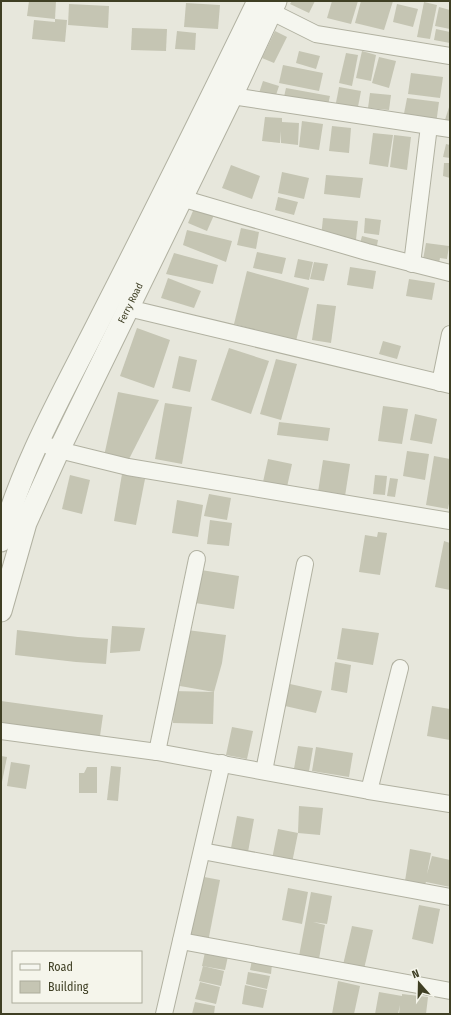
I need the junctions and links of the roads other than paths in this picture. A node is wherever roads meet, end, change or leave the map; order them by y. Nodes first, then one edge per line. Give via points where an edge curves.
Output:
1 (269, 5) edge
2 (450, 56) edge
3 (232, 96) junction
4 (429, 126) junction
5 (450, 129) edge
6 (181, 198) junction
7 (412, 264) junction
8 (450, 273) edge
9 (128, 308) junction
10 (450, 334) edge
11 (445, 384) edge
12 (38, 442) junction
13 (59, 450) junction
14 (4, 516) edge
15 (450, 521) edge
16 (1, 541) edge
17 (197, 559) dead end
18 (305, 564) dead end
19 (1, 611) edge
20 (400, 668) dead end
21 (1, 731) edge
22 (157, 752) junction
23 (222, 763) junction
24 (264, 771) junction
25 (369, 791) junction
26 (450, 804) edge
27 (202, 851) junction
28 (450, 897) edge
29 (182, 941) junction
30 (450, 991) edge
31 (164, 1014) edge

1 - 2 street via 316,34
1 - 3 street, Ferry Road
1 - 12 street, Ferry Road via 170,181
3 - 4 street
3 - 6 street, Ferry Road
4 - 5 street
4 - 7 street
6 - 7 street
6 - 9 street, Ferry Road
7 - 8 street
9 - 11 street
9 - 13 street, Ferry Road
10 - 11 street
12 - 13 street
12 - 14 street, Ferry Road
13 - 15 street via 128,467
13 - 19 street, Ferry Road via 26,523
14 - 16 street, Ferry Road
17 - 22 street
18 - 24 street
20 - 25 street
21 - 22 street
22 - 23 street
23 - 24 street
23 - 27 street
24 - 25 street
25 - 26 street
27 - 28 street
27 - 29 street
29 - 30 street
29 - 31 street

